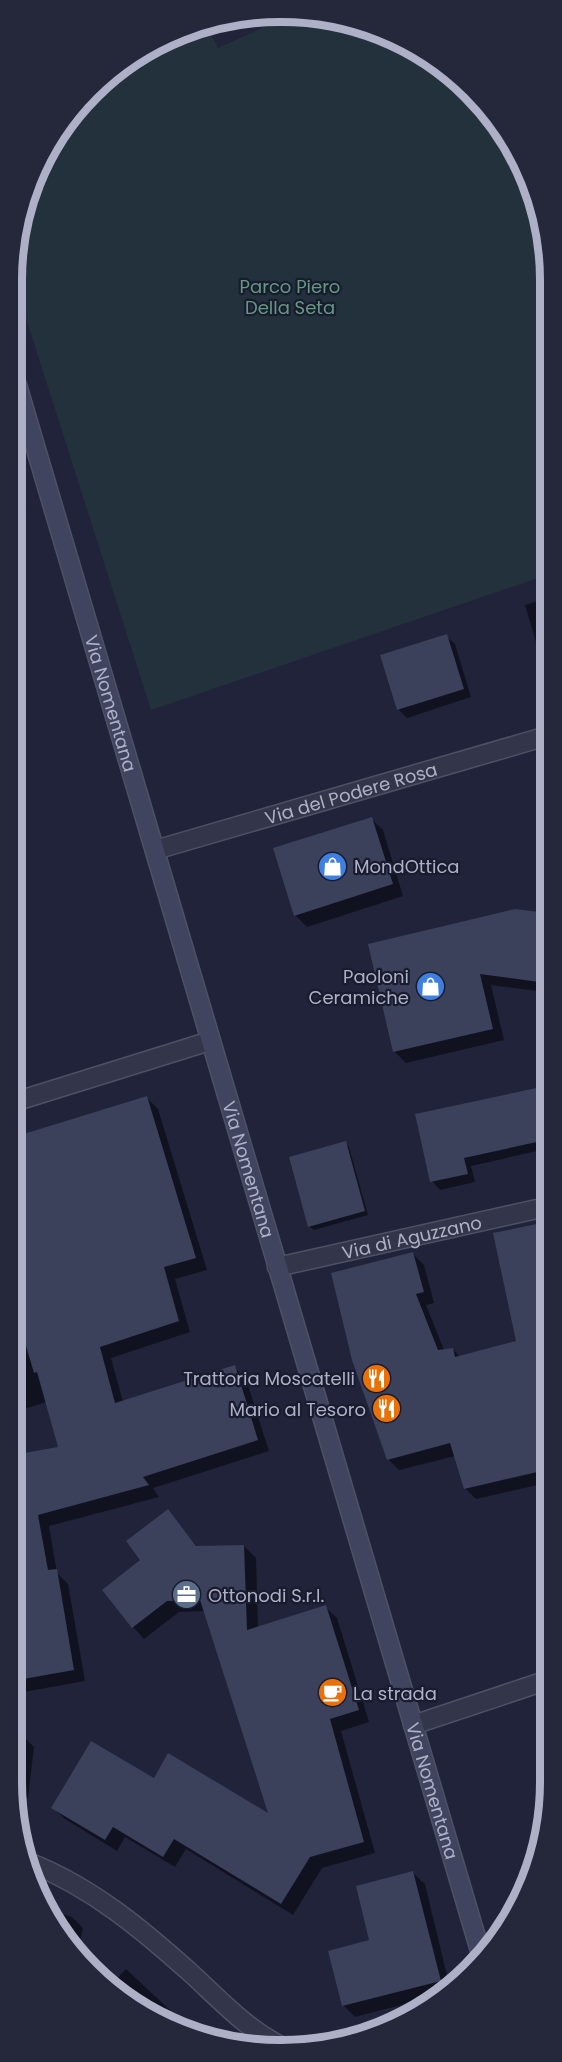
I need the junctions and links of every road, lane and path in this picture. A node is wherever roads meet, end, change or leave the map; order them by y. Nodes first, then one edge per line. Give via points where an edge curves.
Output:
1 (22, 402) edge
2 (540, 738) edge
3 (155, 850) junction
4 (210, 1041) junction
5 (22, 1100) edge
6 (540, 1208) edge
7 (277, 1267) junction
8 (540, 1683) edge
9 (413, 1725) junction
10 (37, 1866) edge
11 (479, 1947) edge
12 (268, 2039) edge

1 - 3 main road, Via Nomentana
2 - 3 street, Via del Podere Rosa
3 - 4 main road, Via Nomentana
4 - 5 street
4 - 7 main road, Via Nomentana
6 - 7 street, Via di Aguzzano
7 - 9 main road, Via Nomentana
8 - 9 street
9 - 11 main road, Via Nomentana
10 - 12 street via 84,1888 116,1910

